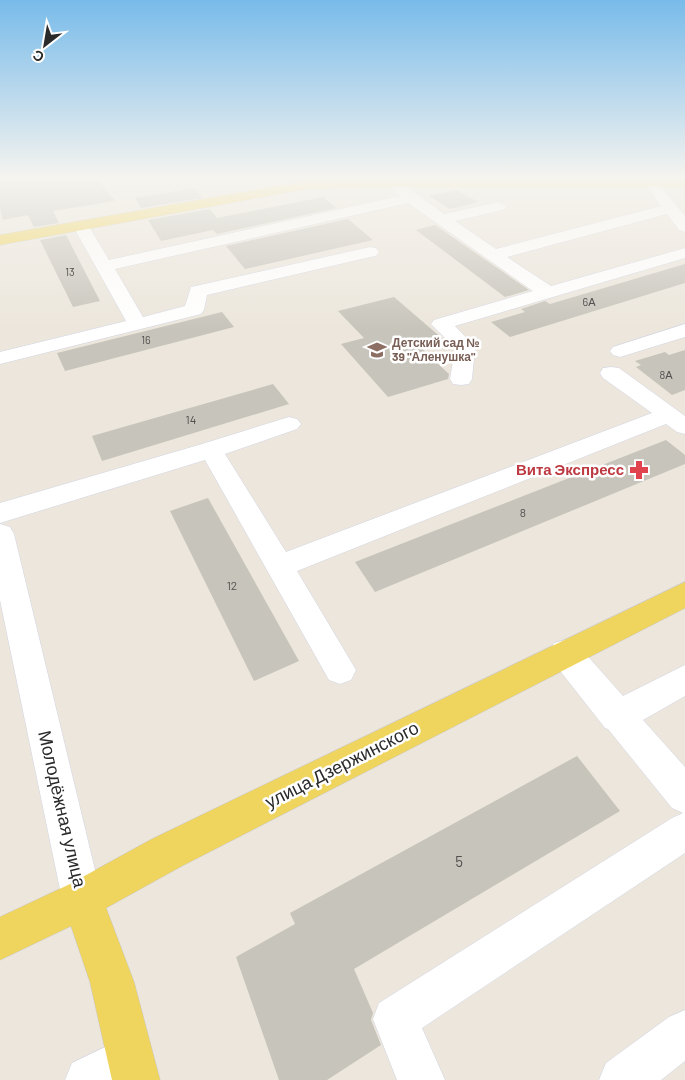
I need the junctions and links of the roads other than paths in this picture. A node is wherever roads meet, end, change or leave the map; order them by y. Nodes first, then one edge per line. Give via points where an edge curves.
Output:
1 (61, 229) edge
2 (83, 229) edge
3 (269, 229) edge
4 (457, 229) edge
5 (591, 229) edge
6 (0, 240) edge
7 (370, 252) dead end
8 (685, 253) edge
9 (494, 255) junction
10 (104, 266) junction
11 (548, 293) junction
12 (138, 324) junction
13 (685, 330) edge
14 (620, 351) dead end
15 (0, 358) edge
16 (611, 373) dead end
17 (461, 379) dead end
18 (677, 421) edge
19 (289, 424) dead end
20 (211, 450) junction
21 (0, 514) edge
22 (0, 534) edge
23 (280, 566) junction
24 (685, 594) edge
25 (565, 654) junction
26 (340, 670) dead end
27 (685, 679) edge
28 (617, 717) junction
29 (685, 795) edge
30 (685, 831) edge
31 (82, 899) junction
32 (0, 939) edge
33 (685, 1033) edge
34 (133, 1069) edge
35 (89, 1080) edge
36 (421, 1080) edge
37 (623, 1080) edge

1 - 6 main road
2 - 10 street
3 - 10 street
4 - 9 street
5 - 9 street
7 - 12 street via 198,291 194,310
8 - 11 street
9 - 11 street
10 - 12 street
11 - 17 street via 441,324 465,347
12 - 15 street
13 - 14 street
16 - 18 street
18 - 23 street
19 - 20 street
20 - 21 street
20 - 23 street
22 - 31 street, Молодёжная улица
23 - 26 street
24 - 25 main road, улица Дзержинского
25 - 28 street
25 - 31 main road, улица Дзержинского via 166,853
27 - 28 street
28 - 29 street
30 - 36 street via 394,1019
31 - 32 main road, улица Дзержинского
31 - 34 main road, Молодёжная улица via 112,982
33 - 37 street
34 - 35 street

